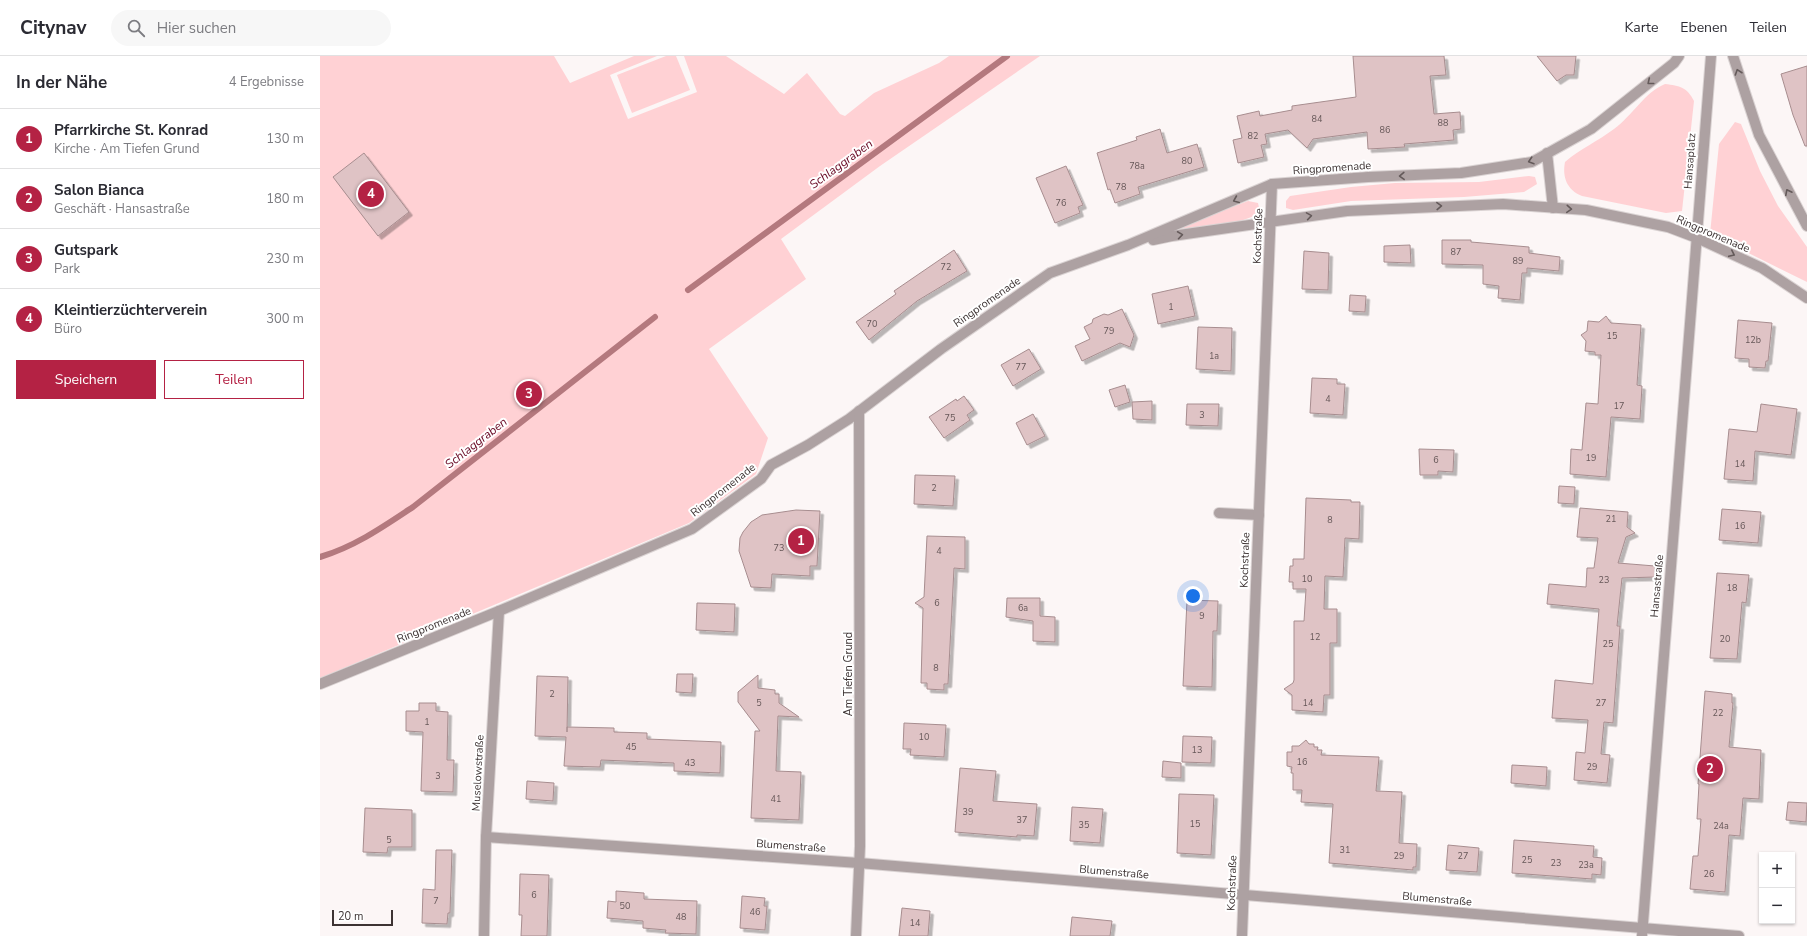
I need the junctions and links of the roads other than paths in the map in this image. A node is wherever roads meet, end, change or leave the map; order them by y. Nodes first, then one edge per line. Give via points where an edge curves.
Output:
1 (1679, 56) edge
2 (1712, 56) edge
3 (1733, 56) edge
4 (1547, 153) junction
5 (1272, 184) junction
6 (1553, 208) junction
7 (1271, 222) junction
8 (1807, 226) edge
9 (1697, 238) junction
10 (1128, 245) junction
11 (1807, 298) edge
12 (859, 411) junction
13 (1219, 513) dead end
14 (1259, 515) junction
15 (499, 611) junction
16 (320, 684) edge
17 (486, 837) junction
18 (859, 863) junction
19 (1244, 895) junction
20 (1642, 932) edge
21 (484, 936) edge
22 (856, 936) edge
23 (1242, 936) edge
24 (1739, 936) edge

1 -> 4 street, Ringpromenade via 1674,63 1591,129
2 - 9 street, Hansaplatz
8 -> 3 street via 1759,135
4 -> 5 street, Ringpromenade via 1532,162 1461,173
4 - 6 street
5 - 7 street, Kochstraße
5 -> 10 street, Ringpromenade
7 -> 6 street, Ringpromenade via 1347,210 1503,204
6 -> 9 street, Ringpromenade via 1586,210 1661,226
10 -> 7 street, Ringpromenade
7 - 14 street, Kochstraße
9 -> 11 street, Ringpromenade via 1762,268
9 - 20 street, Hansastraße
10 - 12 street, Ringpromenade via 1050,273 941,349
12 - 15 street, Ringpromenade via 771,465 761,479 692,529
12 - 18 street, Am Tiefen Grund
13 - 14 street
14 - 19 street, Kochstraße
15 - 16 street, Ringpromenade
15 - 17 street, Muselowstraße
17 - 18 street, Blumenstraße
17 - 21 street, Muselowstraße
18 - 19 street, Blumenstraße
18 - 22 street, Am Tiefen Grund
19 - 20 street, Blumenstraße
19 - 23 street, Kochstraße
20 - 24 street, Blumenstraße

